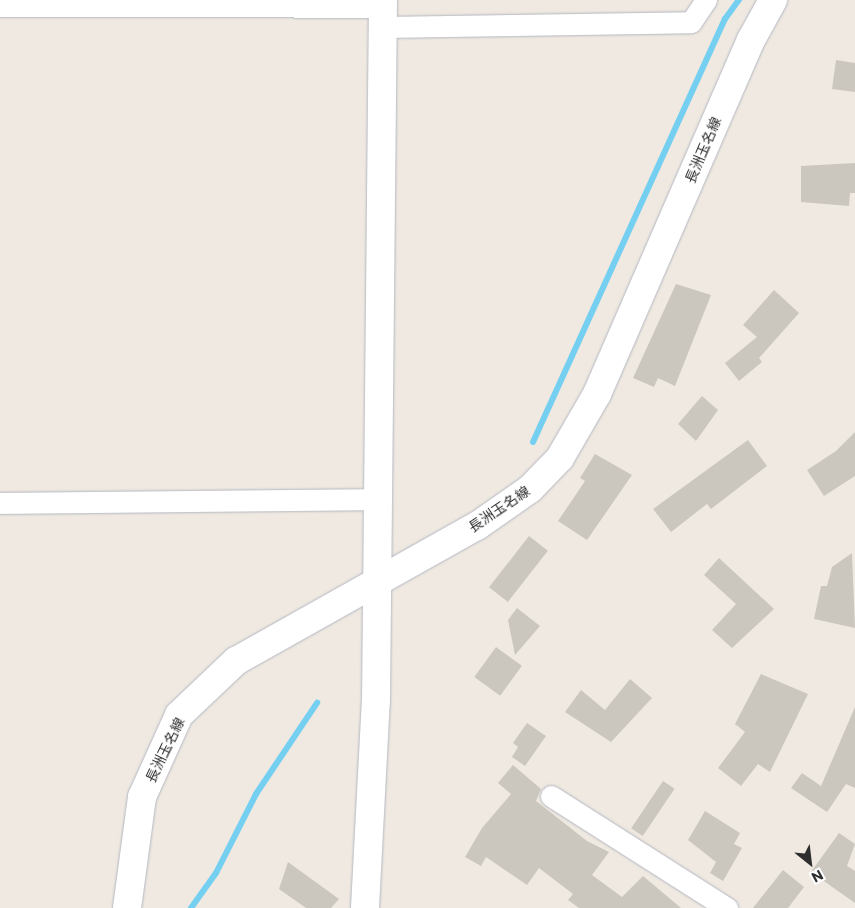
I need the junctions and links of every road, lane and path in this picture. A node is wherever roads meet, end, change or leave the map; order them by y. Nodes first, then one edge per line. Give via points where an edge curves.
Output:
1 (706, 0) edge
2 (773, 0) edge
3 (0, 6) edge
4 (383, 11) edge
5 (380, 499) junction
6 (0, 503) edge
7 (375, 583) junction
8 (551, 796) dead end
9 (127, 908) edge
10 (365, 908) edge
11 (727, 908) edge

1 - 4 street via 691,22
2 - 7 main road, 長洲玉名線 via 751,40 597,394 560,458 530,489 477,526
3 - 4 street
4 - 5 main road
5 - 6 street
5 - 7 main road
7 - 9 main road, 長洲玉名線 via 236,661 180,715 142,797
7 - 10 main road via 376,701
8 - 11 street

